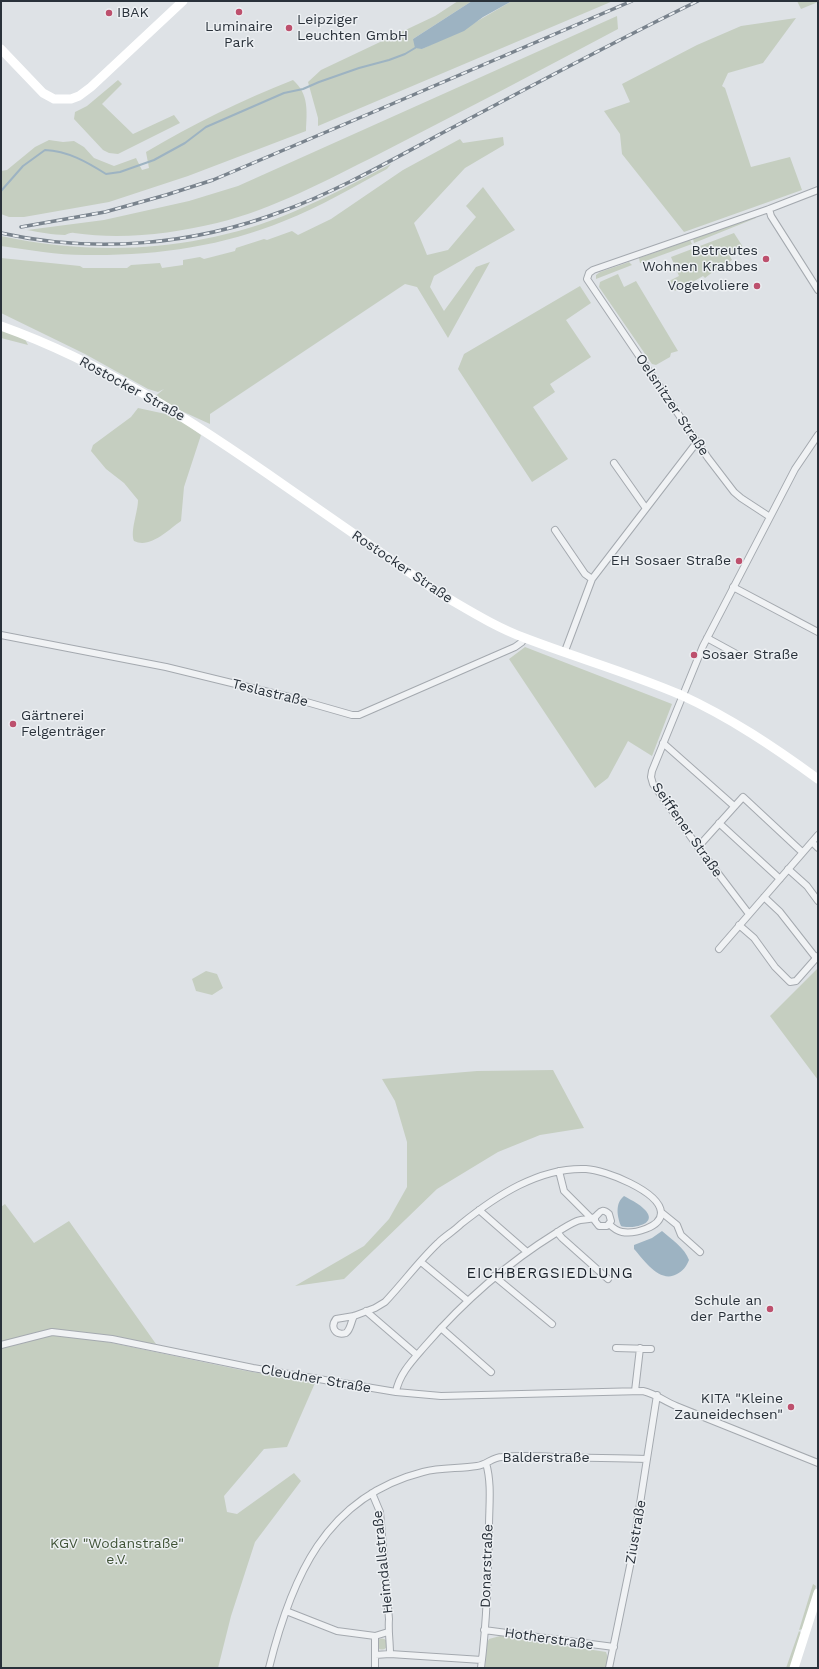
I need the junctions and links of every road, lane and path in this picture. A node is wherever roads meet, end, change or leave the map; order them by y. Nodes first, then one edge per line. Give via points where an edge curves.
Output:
1 (183, 1) edge
2 (1, 49) edge
3 (818, 190) edge
4 (769, 209) junction
5 (818, 290) edge
6 (1, 326) edge
7 (818, 435) edge
8 (697, 442) junction
9 (614, 463) dead end
10 (645, 507) junction
11 (770, 517) junction
12 (555, 530) dead end
13 (592, 579) junction
14 (733, 587) junction
15 (818, 632) edge
16 (1, 635) edge
17 (524, 638) junction
18 (707, 638) junction
19 (564, 651) junction
20 (740, 656) dead end
21 (682, 696) junction
22 (663, 743) junction
23 (818, 779) edge
24 (734, 806) junction
25 (719, 823) junction
26 (818, 834) edge
27 (812, 842) junction
28 (698, 847) junction
29 (818, 848) edge
30 (802, 852) junction
31 (788, 869) junction
32 (780, 879) junction
33 (764, 897) junction
34 (818, 901) edge
35 (749, 914) junction
36 (739, 925) junction
37 (719, 949) dead end
38 (817, 957) edge
39 (559, 1171) junction
40 (479, 1210) junction
41 (661, 1212) junction
42 (593, 1217) junction
43 (609, 1224) junction
44 (557, 1232) junction
45 (527, 1252) junction
46 (700, 1252) dead end
47 (421, 1262) junction
48 (494, 1276) junction
49 (608, 1279) dead end
50 (467, 1300) junction
51 (366, 1311) junction
52 (354, 1316) dead end
53 (552, 1324) dead end
54 (441, 1328) junction
55 (1, 1345) edge
56 (616, 1348) dead end
57 (640, 1348) junction
58 (651, 1349) dead end
59 (417, 1355) junction
60 (491, 1372) dead end
61 (635, 1391) junction
62 (396, 1392) junction
63 (657, 1395) junction
64 (647, 1459) junction
65 (486, 1463) junction
66 (818, 1463) edge
67 (372, 1493) junction
68 (818, 1593) edge
69 (286, 1612) junction
70 (484, 1630) junction
71 (388, 1632) junction
72 (375, 1636) junction
73 (614, 1647) junction
74 (390, 1654) junction
75 (375, 1655) junction
76 (482, 1660) junction
77 (269, 1668) edge
78 (375, 1668) edge
79 (481, 1668) edge
80 (610, 1668) edge
81 (794, 1668) edge

1 - 2 main road via 91,86 71,99 54,99 42,93
3 - 4 street
4 - 5 street
4 - 8 street, Oelsnitzer Straße via 593,270 587,279
6 - 17 main road, Rostocker Straße via 81,360 153,398 220,440 439,593
7 - 11 street via 795,469
8 - 10 street
8 - 11 street, Oelsnitzer Straße via 734,492
9 - 10 street
10 - 13 street
11 - 14 street
12 - 13 street via 585,574
13 - 19 street
14 - 15 street
14 - 18 street
16 - 17 street, Teslastraße via 166,667 352,715 359,715 515,647
17 - 19 main road, Rostocker Straße
18 - 20 street
18 - 21 street
19 - 21 main road, Rostocker Straße
21 - 22 street, Seiffener Straße
21 - 23 main road, Rostocker Straße via 726,717
22 - 24 street
22 - 28 street, Seiffener Straße via 652,771 653,784
24 - 25 street
24 - 30 street via 743,796
25 - 28 street
25 - 32 street
26 - 27 street
27 - 29 street
27 - 30 street
28 - 35 street, Seiffener Straße
30 - 31 street
31 - 32 street
31 - 34 street via 807,886
32 - 33 street
33 - 35 street
33 - 38 street via 780,912
35 - 36 street
36 - 37 street
36 - 38 street via 754,938 775,967 790,982 796,981
39 - 40 street via 519,1186
39 - 41 street via 586,1169 619,1177 650,1196 659,1204
39 - 42 street via 564,1191
40 - 45 street
40 - 47 street via 438,1243
41 - 43 street via 653,1225 628,1233 620,1232
41 - 46 street via 678,1225 681,1235
42 - 43 street via 599,1226
42 - 43 street via 599,1211 606,1211 611,1217
42 - 44 street
44 - 45 street
44 - 49 street
45 - 48 street
47 - 50 street
47 - 51 street via 385,1302
48 - 50 street
48 - 53 street
50 - 54 street
51 - 52 street
51 - 59 street
54 - 59 street
54 - 60 street
55 - 62 street, Cleudner Straße via 52,1332 112,1338 254,1368
56 - 57 street
57 - 58 street
57 - 61 street
59 - 62 street via 401,1377
61 - 62 street, Cleudner Straße via 441,1396
61 - 63 street, Cleudner Straße
63 - 64 street, Ziustraße
63 - 66 street, Cleudner Straße via 665,1402
64 - 65 street, Balderstraße via 501,1456
64 - 73 street, Ziustraße
65 - 67 street, Balderstraße via 422,1472
65 - 70 street, Donarstraße via 489,1491
67 - 69 street, Balderstraße via 347,1512 320,1541 304,1567
67 - 71 street, Heimdallstraße via 380,1512
68 - 81 main road
69 - 72 street via 337,1631
69 - 77 street, Balderstraße
70 - 73 street, Hotherstraße
70 - 76 street, Donarstraße
71 - 72 street, Heimdallstraße
71 - 74 street, Heimdallstraße
72 - 75 street
73 - 80 street, Ziustraße
74 - 75 street
74 - 76 street
75 - 78 street
76 - 79 street, Donarstraße

